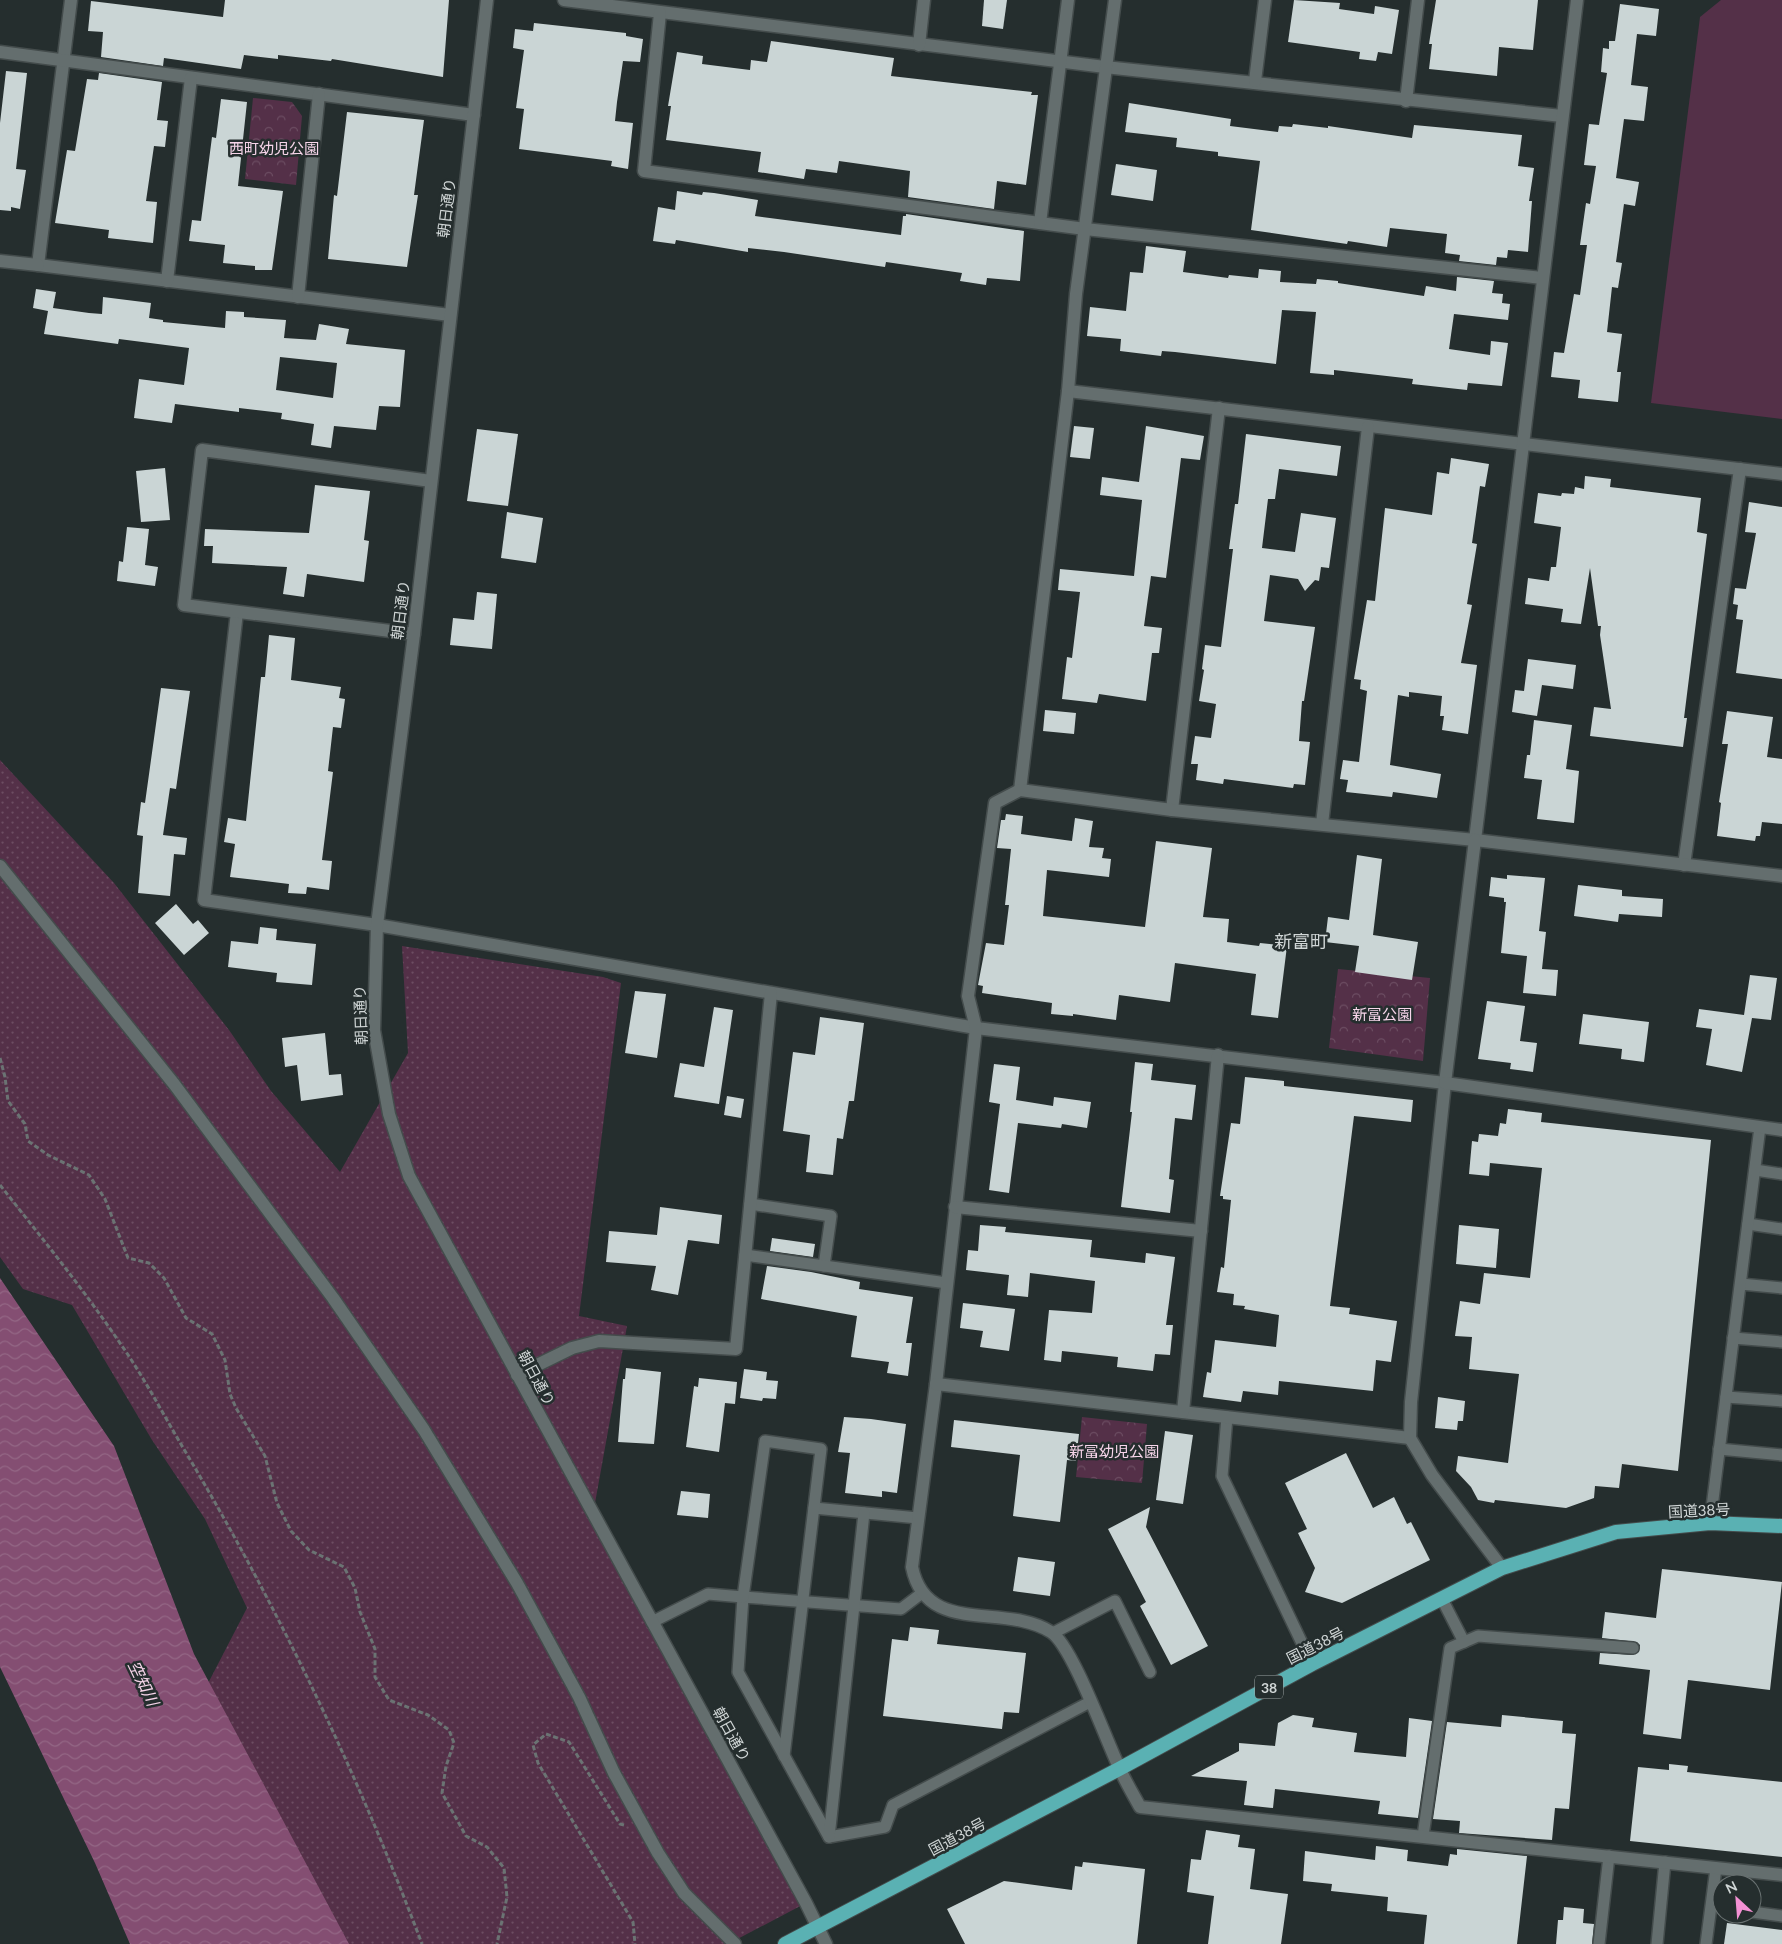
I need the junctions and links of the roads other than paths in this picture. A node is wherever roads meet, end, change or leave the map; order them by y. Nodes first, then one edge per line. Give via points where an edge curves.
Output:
1 (71, 0) edge
2 (487, 0) edge
3 (564, 0) edge
4 (924, 0) edge
5 (1068, 0) edge
6 (1115, 0) edge
7 (1266, 0) edge
8 (1418, 0) edge
9 (1577, 0) edge
10 (660, 13) junction
11 (919, 45) junction
12 (0, 52) edge
13 (65, 61) junction
14 (1060, 62) junction
15 (1105, 67) junction
16 (191, 78) junction
17 (1255, 82) junction
18 (319, 94) junction
19 (1406, 100) junction
20 (474, 115) junction
21 (1562, 116) junction
22 (1040, 223) junction
23 (1085, 228) junction
24 (0, 260) edge
25 (38, 265) junction
26 (1542, 278) junction
27 (167, 281) junction
28 (298, 297) junction
29 (450, 316) junction
30 (1068, 391) junction
31 (1219, 408) junction
32 (1368, 426) junction
33 (1522, 444) junction
34 (1740, 469) junction
35 (1782, 474) edge
36 (431, 482) junction
37 (237, 612) junction
38 (414, 634) junction
39 (1020, 790) junction
40 (1172, 810) junction
41 (1322, 824) junction
42 (1475, 840) junction
43 (1684, 865) junction
44 (0, 866) edge
45 (1782, 876) edge
46 (377, 925) junction
47 (771, 993) junction
48 (976, 1028) junction
49 (1218, 1055) junction
50 (1445, 1083) junction
51 (1760, 1128) junction
52 (1782, 1130) edge
53 (1755, 1170) junction
54 (1782, 1174) edge
55 (750, 1204) junction
56 (955, 1206) junction
57 (1748, 1224) junction
58 (1782, 1229) edge
59 (1201, 1231) junction
60 (745, 1255) junction
61 (824, 1266) junction
62 (947, 1283) junction
63 (1741, 1284) junction
64 (1782, 1288) edge
65 (1733, 1338) junction
66 (1782, 1342) edge
67 (517, 1375) junction
68 (936, 1384) junction
69 (1726, 1397) junction
70 (1782, 1401) edge
71 (1183, 1412) junction
72 (1227, 1417) junction
73 (1410, 1438) junction
74 (1719, 1449) junction
75 (1782, 1456) edge
76 (814, 1508) junction
77 (864, 1513) junction
78 (918, 1518) junction
79 (1710, 1523) junction
80 (1782, 1526) edge
81 (1502, 1568) junction
82 (922, 1593) junction
83 (744, 1597) junction
84 (1442, 1599) junction
85 (803, 1602) junction
86 (854, 1605) junction
87 (652, 1622) junction
88 (1052, 1632) junction
89 (1464, 1642) junction
90 (1633, 1648) dead end
91 (1312, 1664) junction
92 (1150, 1672) dead end
93 (1090, 1702) junction
94 (784, 1756) junction
95 (1119, 1769) junction
96 (1422, 1836) junction
97 (829, 1837) junction
98 (1609, 1856) junction
99 (1665, 1862) junction
100 (1716, 1868) junction
101 (1716, 1874) edge
102 (1782, 1876) edge
103 (1762, 1913) edge
104 (1782, 1916) edge
105 (1712, 1922) edge
106 (818, 1927) junction
107 (735, 1944) edge
108 (785, 1944) edge
109 (826, 1944) edge
110 (1599, 1944) edge
111 (1657, 1944) edge
112 (1706, 1944) edge

1 - 13 street
2 - 20 street, 朝日通り
3 - 10 street
4 - 11 street
5 - 14 street
6 - 15 street
7 - 17 street
8 - 19 street
9 - 21 street
10 - 11 street
10 - 22 street via 644,171
11 - 14 street
12 - 13 street
13 - 16 street
13 - 25 street
14 - 15 street
14 - 22 street
15 - 17 street
15 - 23 street
16 - 18 street
16 - 27 street
17 - 19 street
18 - 20 street
18 - 28 street
19 - 21 street
20 - 29 street, 朝日通り
21 - 26 street
22 - 23 street
23 - 26 street
23 - 30 street
24 - 25 street
25 - 27 street
26 - 33 street
27 - 28 street
28 - 29 street
29 - 36 street, 朝日通り
30 - 31 street
30 - 39 street
31 - 32 street
31 - 40 street
32 - 33 street
32 - 41 street
33 - 34 street
33 - 42 street
34 - 35 street
34 - 43 street
36 - 37 street via 202,450 184,605
36 - 38 street, 朝日通り
37 - 38 street
37 - 46 street via 204,900
38 - 46 street, 朝日通り
39 - 40 street
39 - 48 street via 995,803 968,996
40 - 41 street
41 - 42 street
42 - 43 street
42 - 50 street
43 - 45 street
44 - 107 street via 174,1084 333,1298 424,1430 526,1599 645,1829 684,1893
46 - 47 street
46 - 67 street, 朝日通り via 374,1030 388,1114 410,1176
47 - 48 street
47 - 55 street
48 - 49 street
48 - 56 street
49 - 50 street
49 - 59 street
50 - 51 street
50 - 73 street via 1411,1402
51 - 52 street
51 - 53 lane
53 - 54 lane
53 - 57 lane
55 - 60 street
55 - 61 lane via 831,1216
56 - 59 street
56 - 62 street
57 - 58 lane
57 - 63 lane
59 - 71 street
60 - 61 lane
60 - 67 street via 736,1349 599,1341 572,1348
61 - 62 lane
62 - 68 street
63 - 64 lane
63 - 65 lane
65 - 66 lane
65 - 69 lane
67 - 87 street, 朝日通り
68 - 71 street
68 - 78 street
69 - 70 lane
69 - 74 lane
71 - 72 street
72 - 73 street
72 - 91 lane via 1222,1476
73 - 81 street via 1432,1475
74 - 75 lane
74 - 79 lane
76 - 77 lane
76 - 83 lane via 821,1449 765,1441
76 - 85 lane
77 - 78 lane
77 - 86 lane
78 - 82 street via 912,1567 915,1583
79 - 80 highway, 国道38号 / 38
79 - 81 highway, 国道38号 / 38 via 1616,1532
81 - 84 highway, 国道38号 / 38
82 - 86 lane via 901,1609
82 - 88 street via 928,1601 944,1610 1025,1621
83 - 85 lane
83 - 87 lane via 708,1594
83 - 94 lane via 738,1672
84 - 89 lane
84 - 91 highway, 国道38号 / 38
85 - 86 lane
85 - 94 lane
86 - 97 lane
87 - 106 street, 朝日通り
88 - 92 lane via 1115,1601
88 - 93 street via 1071,1656
89 - 90 lane via 1478,1636
89 - 96 lane via 1450,1648
91 - 95 highway, 国道38号 / 38
93 - 95 street
93 - 97 lane via 893,1804 885,1827
94 - 97 lane
95 - 96 street via 1140,1807
95 - 106 highway, 国道38号 / 38
96 - 98 street
98 - 99 street
98 - 110 lane
99 - 100 street
99 - 111 lane
100 - 101 lane
100 - 102 street
103 - 104 lane
105 - 112 lane
106 - 108 highway, 国道38号 / 38
106 - 109 street, 朝日通り

